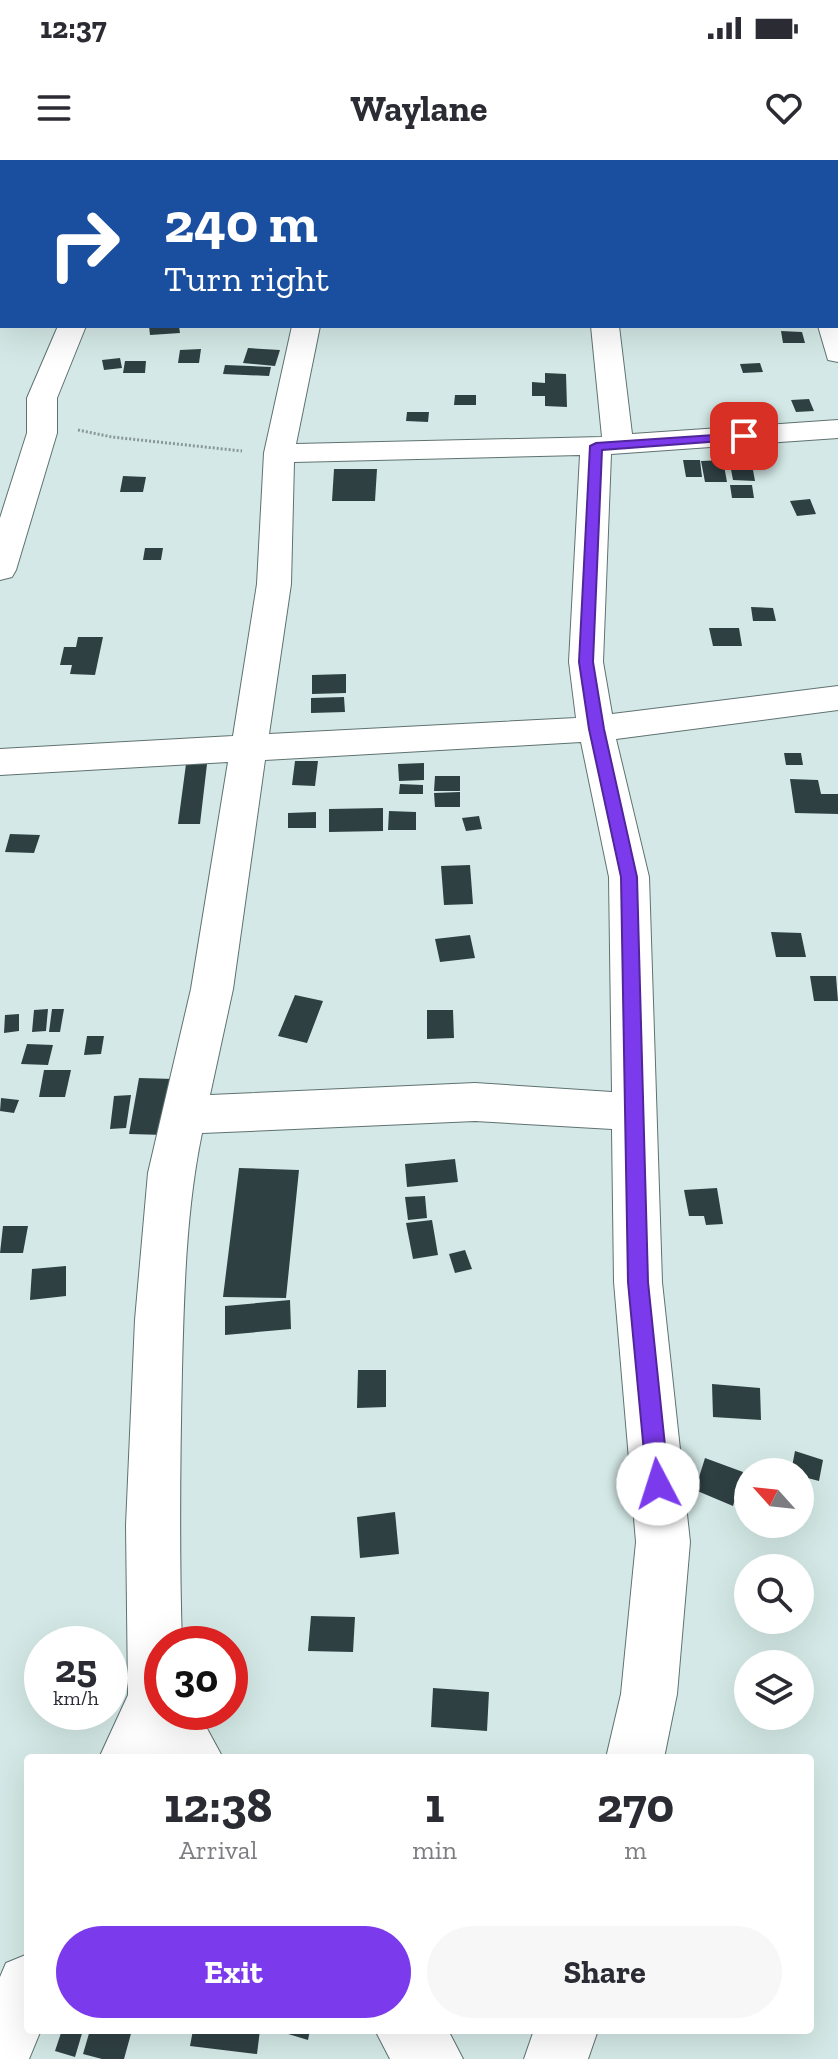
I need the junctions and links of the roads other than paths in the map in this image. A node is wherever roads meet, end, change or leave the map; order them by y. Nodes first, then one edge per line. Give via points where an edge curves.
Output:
1 (71, 328) edge
2 (306, 328) edge
3 (605, 328) edge
4 (832, 328) edge
5 (838, 354) edge
6 (838, 429) edge
7 (607, 446) junction
8 (279, 453) junction
9 (0, 570) edge
10 (838, 698) edge
11 (596, 729) junction
12 (250, 750) junction
13 (0, 762) edge
14 (635, 1112) junction
15 (184, 1115) junction
16 (157, 1626) edge
17 (145, 1730) edge
18 (177, 1730) edge
19 (130, 1754) edge
20 (192, 1754) edge
21 (636, 1754) edge
22 (24, 1995) edge
23 (410, 2034) edge
24 (565, 2034) edge
25 (0, 2052) edge
26 (431, 2059) edge
27 (556, 2059) edge

1 - 9 street via 42,398 42,433
2 - 8 street
3 - 7 street
4 - 5 street
6 - 7 street
7 - 8 street
7 - 11 street via 586,662
8 - 12 street via 274,584
10 - 11 street
11 - 12 street
11 - 14 street via 629,877
12 - 13 street
12 - 15 street via 212,989
14 - 15 street via 475,1102
14 - 21 street via 638,1282 663,1542 649,1694
15 - 16 street via 171,1173 159,1320 152,1525
17 - 19 street
18 - 20 street
22 - 25 street
23 - 26 street
24 - 27 street

